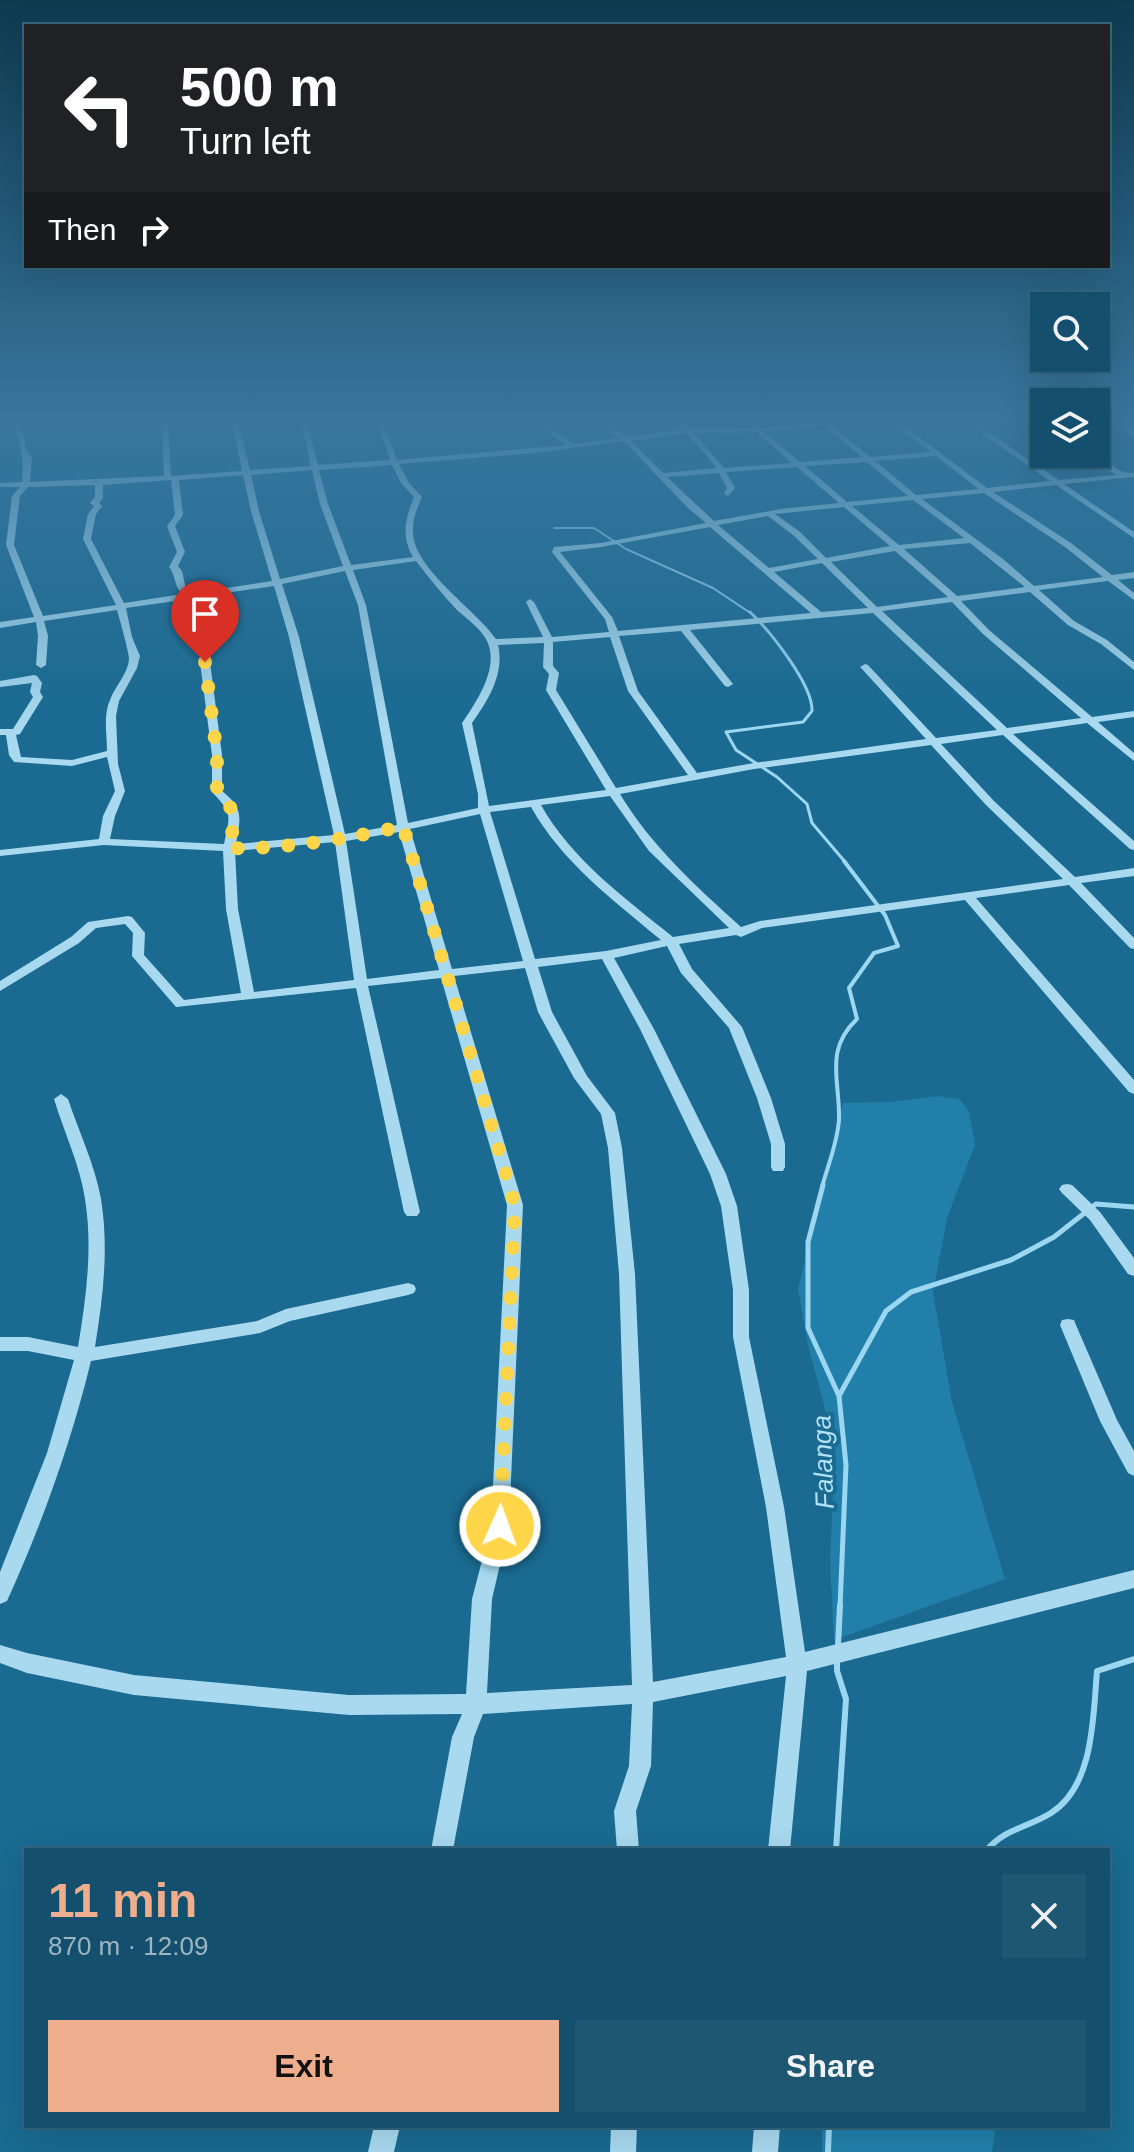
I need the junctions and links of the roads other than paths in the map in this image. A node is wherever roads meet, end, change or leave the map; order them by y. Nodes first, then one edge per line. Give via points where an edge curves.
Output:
1 (12, 522) edge
2 (90, 522) edge
3 (174, 522) edge
4 (260, 522) edge
5 (331, 522) edge
6 (409, 522) edge
7 (723, 522) edge
8 (781, 522) edge
9 (864, 522) edge
10 (948, 522) edge
11 (1034, 522) edge
12 (1130, 522) edge
13 (713, 524) junction
14 (1113, 524) joint
15 (1134, 536) edge
16 (971, 540) junction
17 (5, 545) edge
18 (893, 546) junction
19 (415, 559) junction
20 (826, 560) junction
21 (347, 568) junction
22 (767, 571) junction
23 (1134, 575) edge
24 (1108, 578) junction
25 (275, 583) junction
26 (1031, 589) junction
27 (189, 595) junction
28 (1134, 597) edge
29 (953, 598) junction
30 (530, 602) dead end
31 (121, 607) junction
32 (873, 610) junction
33 (819, 615) junction
34 (39, 617) junction
35 (0, 625) edge
36 (683, 627) junction
37 (615, 634) junction
38 (549, 640) junction
39 (493, 642) junction
40 (41, 665) dead end
41 (865, 667) dead end
42 (1134, 667) edge
43 (0, 684) edge
44 (728, 684) dead end
45 (1134, 714) edge
46 (1089, 719) junction
47 (1002, 731) junction
48 (0, 732) edge
49 (16, 732) junction
50 (937, 743) junction
51 (112, 753) junction
52 (1134, 758) edge
53 (694, 776) junction
54 (614, 792) junction
55 (534, 802) junction
56 (484, 810) junction
57 (403, 826) junction
58 (340, 837) junction
59 (104, 842) junction
60 (1134, 847) edge
61 (232, 850) junction
62 (0, 853) edge
63 (1134, 872) edge
64 (1074, 882) junction
65 (970, 898) junction
66 (741, 933) junction
67 (672, 943) junction
68 (1134, 945) edge
69 (606, 955) junction
70 (531, 962) junction
71 (447, 974) junction
72 (361, 982) junction
73 (0, 987) edge
74 (248, 996) junction
75 (1134, 1089) edge
76 (61, 1099) dead end
77 (778, 1167) dead end
78 (1067, 1189) dead end
79 (412, 1212) dead end
80 (1134, 1270) edge
81 (408, 1289) dead end
82 (1068, 1325) dead end
83 (0, 1344) edge
84 (85, 1355) junction
85 (1134, 1468) edge
86 (1134, 1579) edge
87 (0, 1595) edge
88 (0, 1654) edge
89 (807, 1661) junction
90 (643, 1694) junction
91 (476, 1704) junction
92 (442, 1848) edge
93 (628, 1848) edge
94 (779, 1848) edge
95 (387, 2128) edge
96 (624, 2128) edge
97 (767, 2128) edge
98 (381, 2152) edge
99 (623, 2152) edge
100 (765, 2152) edge

1 - 17 street
2 - 31 street via 87,539
3 - 27 street via 181,552 173,567
4 - 25 street
5 - 21 street
6 - 19 street via 407,535
7 - 13 street
8 - 20 street
9 - 18 street
10 - 16 street
11 - 24 street
12 - 14 street
13 - 22 street
13 - 37 street via 555,551 589,591
14 - 15 street
16 - 18 street
16 - 26 street
17 - 34 street
18 - 20 street
18 - 29 street
19 - 21 street
19 - 39 street
20 - 22 street
20 - 32 street
21 - 25 street
21 - 57 street via 362,605
22 - 33 street
23 - 24 street
24 - 26 street
24 - 28 street
25 - 27 street
25 - 58 street via 294,637
26 - 29 street
26 - 42 street
27 - 31 street
27 - 61 street via 207,642 217,792 231,803 235,817
29 - 32 street
29 - 46 street
30 - 38 street
31 - 34 street
31 - 51 street via 125,639 135,656 114,701
32 - 33 street
32 - 47 street
33 - 36 street
34 - 35 street
34 - 40 street
36 - 37 street
36 - 44 street
37 - 38 street
37 - 53 street via 633,691
38 - 39 street
38 - 54 street via 551,690
39 - 56 street via 493,671 467,723
41 - 50 street
43 - 49 street via 34,678 37,683 38,697
45 - 46 street
46 - 47 street
46 - 52 street
47 - 50 street
47 - 60 street
48 - 49 street
49 - 51 street via 11,733 18,760 72,763
50 - 53 street
50 - 64 street via 990,803
51 - 59 street via 120,791
53 - 54 street
54 - 55 street
54 - 66 street via 656,850
55 - 56 street
55 - 67 street via 549,829 603,886
56 - 57 street
56 - 70 street
57 - 58 street
57 - 71 street
58 - 61 street
58 - 72 street
59 - 61 street
59 - 62 street
61 - 74 street via 232,909
63 - 64 street
64 - 65 street
64 - 68 street
65 - 66 street via 760,925
65 - 75 street
66 - 67 street
67 - 69 street
67 - 77 street via 686,970 735,1027 764,1098 778,1144
69 - 70 street
69 - 89 street via 718,1174 729,1206 741,1290 741,1337
70 - 71 street
70 - 90 street via 545,1012 581,1078 608,1113 615,1148 627,1274
71 - 72 street
71 - 91 street via 515,1205 500,1526 482,1599
72 - 74 street
72 - 79 street
73 - 74 street via 92,925 128,920 139,933 138,956 177,1003
76 - 84 street via 93,1197 99,1263
78 - 80 street via 1095,1216
81 - 84 street via 286,1315 260,1327
82 - 85 street
83 - 84 street
84 - 87 street
86 - 89 street
88 - 91 street via 134,1685 257,1698 349,1705
89 - 90 street
89 - 94 street
90 - 91 street
90 - 93 street via 640,1766 625,1811
91 - 92 street via 463,1737
95 - 98 street
96 - 99 street
97 - 100 street

